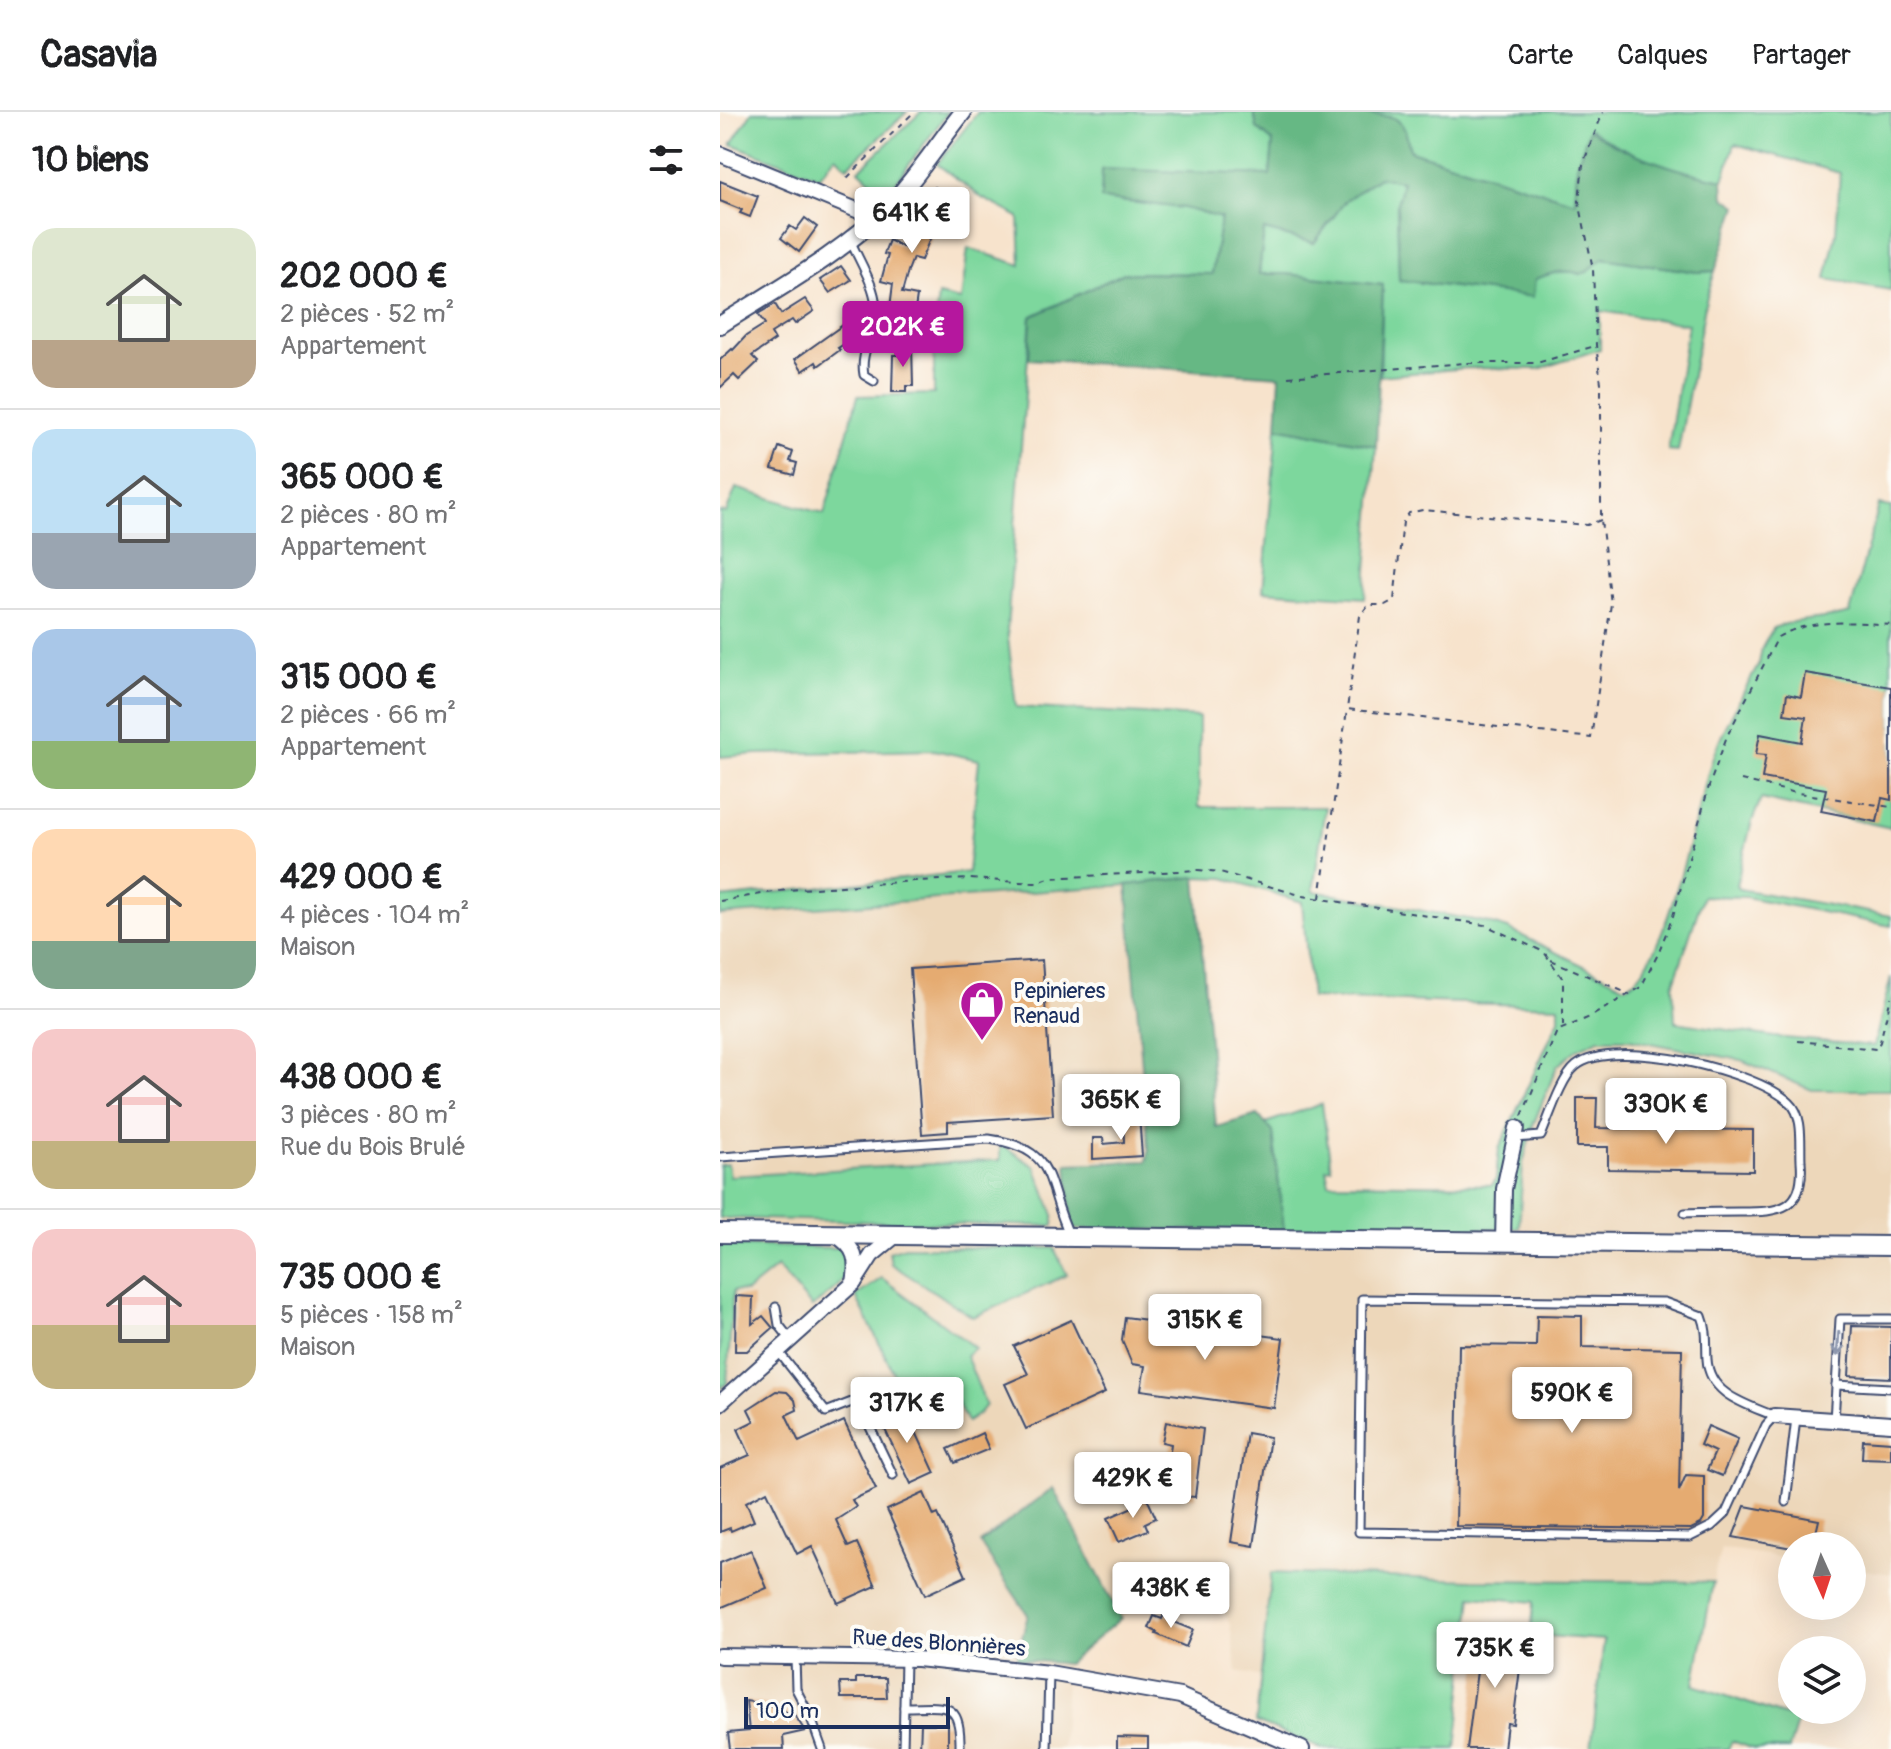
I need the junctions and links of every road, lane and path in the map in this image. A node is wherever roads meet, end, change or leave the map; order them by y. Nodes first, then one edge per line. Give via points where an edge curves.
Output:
1 (914, 112) edge
2 (963, 112) edge
3 (1603, 112) edge
4 (720, 154) edge
5 (847, 178) dead end
6 (876, 218) junction
7 (850, 240) junction
8 (720, 325) edge
9 (1596, 345) junction
10 (1288, 377) dead end
11 (874, 381) dead end
12 (1601, 520) junction
13 (1891, 625) edge
14 (1347, 709) junction
15 (1741, 780) dead end
16 (1891, 807) edge
17 (1320, 899) junction
18 (720, 901) edge
19 (1549, 959) junction
20 (1630, 995) junction
21 (1891, 997) edge
22 (1563, 1027) junction
23 (1798, 1041) dead end
24 (1516, 1133) junction
25 (720, 1157) edge
26 (1685, 1213) dead end
27 (720, 1233) edge
28 (835, 1235) junction
29 (895, 1236) junction
30 (1071, 1238) junction
31 (1503, 1243) junction
32 (1891, 1246) edge
33 (854, 1283) junction
34 (776, 1307) dead end
35 (1891, 1319) edge
36 (791, 1340) junction
37 (778, 1351) junction
38 (1836, 1385) junction
39 (1891, 1388) edge
40 (720, 1403) edge
41 (1774, 1416) junction
42 (1796, 1418) junction
43 (1834, 1421) junction
44 (1891, 1424) edge
45 (893, 1475) dead end
46 (1786, 1502) dead end
47 (720, 1656) edge
48 (795, 1657) junction
49 (905, 1659) junction
50 (1049, 1673) junction
51 (904, 1707) junction
52 (822, 1749) edge
53 (903, 1749) edge
54 (960, 1749) edge
55 (1047, 1749) edge
56 (1302, 1749) edge

1 - 5 path
2 - 6 street
3 - 9 path via 1583,164 1579,201 1593,269
4 - 6 street
6 - 7 street
7 - 8 street
7 - 11 lane via 876,299 862,363 864,375
9 - 10 path via 1537,363 1464,363
9 - 12 path
12 - 14 path via 1587,525 1409,513 1403,522 1394,600 1368,605 1360,616
12 - 14 path via 1611,604 1591,738
13 - 20 path via 1807,626 1778,637 1727,736 1657,956 1641,987
14 - 17 path
15 - 16 path
17 - 18 path via 1198,870 1035,883 914,881 786,890
17 - 19 path via 1485,925
19 - 20 path
19 - 22 path via 1563,979
20 - 22 path
21 - 23 path via 1876,1049
22 - 24 path
24 - 26 lane via 1541,1136 1575,1067 1612,1055 1710,1065 1747,1077 1789,1101 1798,1113 1803,1180 1795,1199 1774,1212
24 - 31 street via 1504,1189
25 - 30 lane via 989,1139 1014,1143 1044,1165
27 - 28 main road
28 - 29 main road
28 - 33 street via 855,1252
29 - 30 main road
29 - 33 street via 872,1255
30 - 31 main road
31 - 32 main road
33 - 36 street
34 - 36 lane via 779,1325
35 -> 38 lane via 1840,1319
36 - 37 street
37 - 40 street
37 - 45 lane via 826,1412 857,1400
38 - 39 lane
38 - 43 lane
41 - 41 lane via 1726,1513 1690,1537 1359,1532 1362,1299 1664,1302 1702,1316 1709,1376 1718,1389
41 - 42 street
42 - 43 street
42 - 46 lane
43 - 44 street
47 - 48 street, Rue des Blonnières
48 - 49 street, Rue des Blonnières
48 - 52 lane via 796,1689
49 - 50 street, Rue des Blonnières
49 - 51 lane
50 - 55 lane
50 - 56 street, Rue des Blonnières via 1180,1696
51 - 53 lane
51 - 54 lane via 950,1710 960,1725

